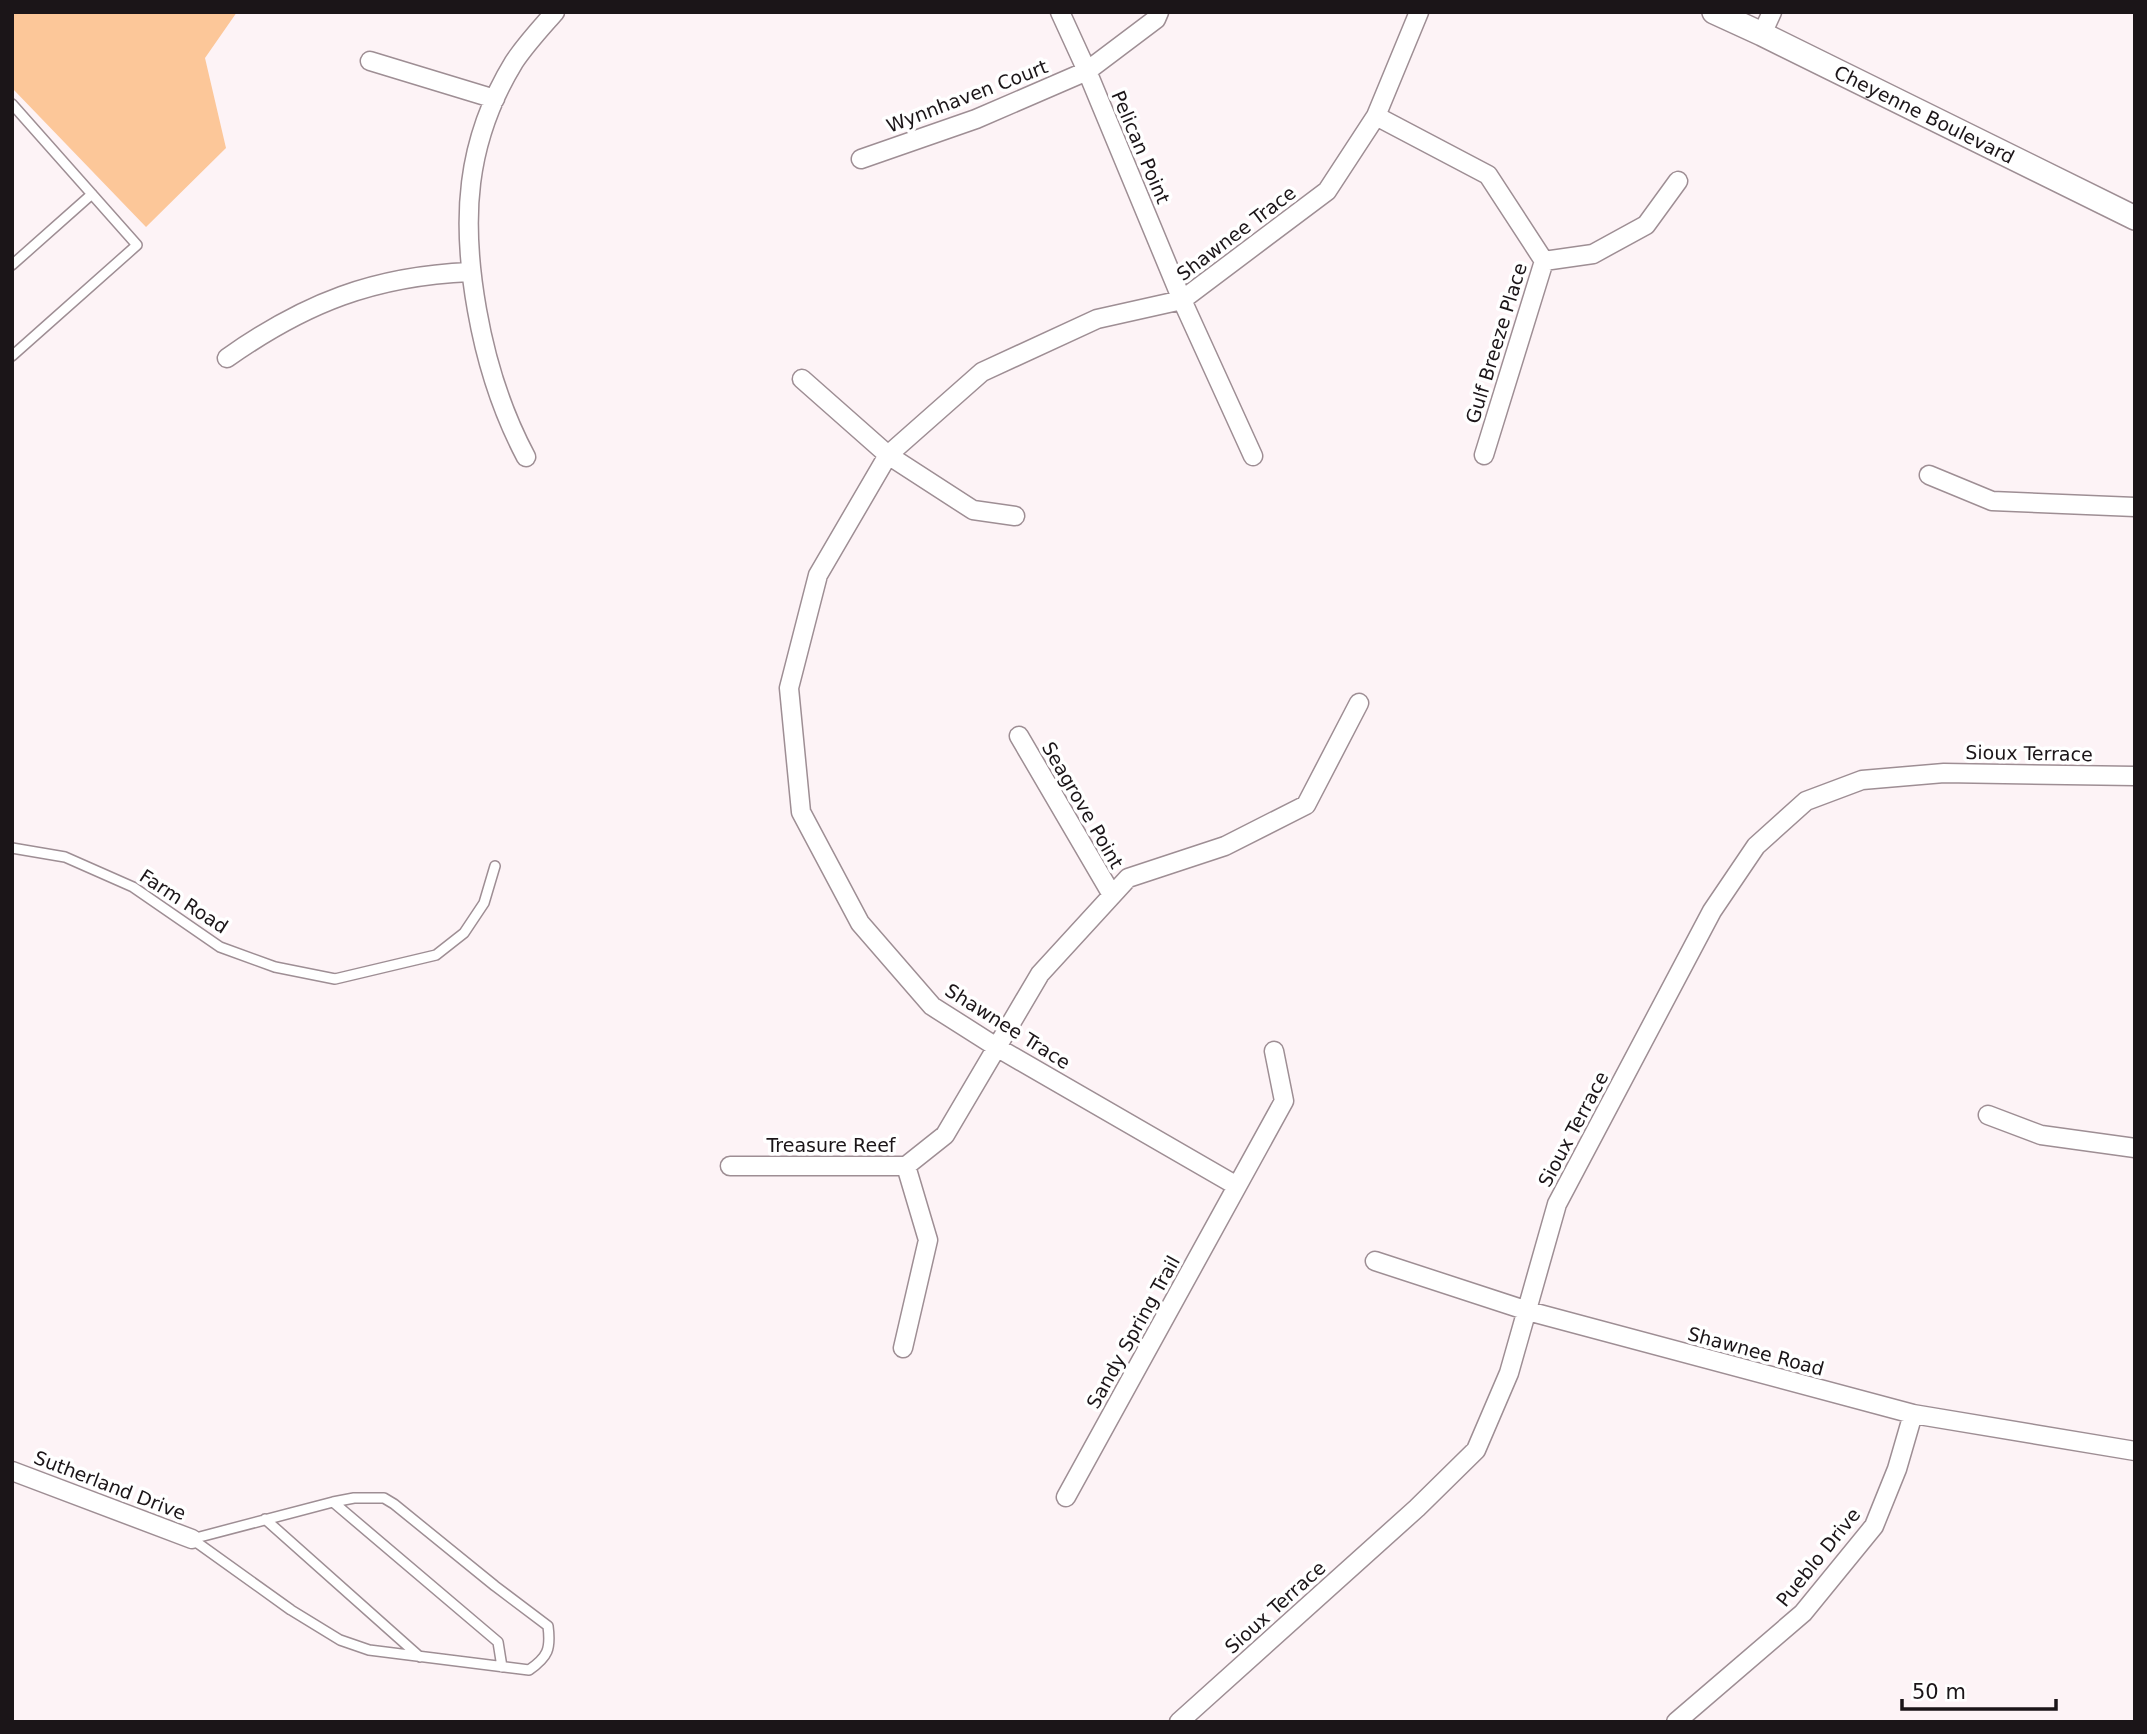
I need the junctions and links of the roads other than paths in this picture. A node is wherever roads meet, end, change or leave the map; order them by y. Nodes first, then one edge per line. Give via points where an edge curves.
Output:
1 (555, 12) edge
2 (1060, 12) edge
3 (1159, 12) edge
4 (1419, 12) edge
5 (1714, 12) edge
6 (1772, 12) edge
7 (1762, 34) junction
8 (370, 61) dead end
9 (1087, 71) junction
10 (495, 99) junction
11 (12, 104) edge
12 (1376, 116) junction
13 (861, 159) dead end
14 (1678, 181) dead end
15 (92, 194) junction
16 (2135, 218) edge
17 (1544, 261) junction
18 (12, 265) edge
19 (470, 272) junction
20 (1182, 300) junction
21 (12, 356) edge
22 (227, 358) dead end
23 (802, 379) dead end
24 (888, 455) junction
25 (1484, 455) dead end
26 (526, 457) dead end
27 (1252, 457) dead end
28 (1929, 475) dead end
29 (2135, 507) edge
30 (1015, 516) dead end
31 (1359, 704) dead end
32 (1019, 736) dead end
33 (2135, 776) edge
34 (12, 848) edge
35 (495, 866) dead end
36 (1112, 895) junction
37 (998, 1048) junction
38 (1274, 1051) dead end
39 (1988, 1115) dead end
40 (2135, 1147) edge
41 (730, 1166) dead end
42 (906, 1166) junction
43 (1237, 1186) junction
44 (1375, 1261) dead end
45 (1528, 1311) junction
46 (903, 1348) dead end
47 (1913, 1414) junction
48 (2135, 1451) edge
49 (12, 1471) edge
50 (1066, 1497) dead end
51 (333, 1502) junction
52 (265, 1519) junction
53 (192, 1539) junction
54 (421, 1658) junction
55 (502, 1667) junction
56 (1179, 1722) edge
57 (1676, 1722) edge

1 - 10 street via 515,61
2 - 9 street, Pelican Point
3 - 9 street, Wynnhaven Court via 1156,19
4 - 12 street, Shawnee Trace
5 - 7 street, Cheyenne Boulevard
6 - 7 street
7 - 16 street, Cheyenne Boulevard
8 - 10 street
9 - 13 street, Wynnhaven Court via 976,119
9 - 20 street, Pelican Point
10 - 19 street via 471,177
11 - 15 lane
12 - 17 street, Gulf Breeze Place via 1488,175
12 - 20 street, Shawnee Trace via 1327,191
14 - 17 street via 1646,225 1593,254
15 - 18 lane
15 - 21 lane via 137,245
17 - 25 street, Gulf Breeze Place
19 - 22 street via 362,288 289,318
19 - 26 street via 492,372
20 - 24 street, Shawnee Trace via 1097,318 982,372
20 - 27 street, Pelican Point
23 - 24 street
24 - 30 street via 973,510
24 - 37 street, Shawnee Trace via 818,575 789,688 801,812 860,923 932,1006
28 - 29 street via 1992,501
31 - 36 street, Treasure Reef via 1306,805 1225,846 1128,878
32 - 36 street, Seagrove Point
33 - 45 street, Sioux Terrace via 1944,773 1862,780 1806,801 1756,846 1712,911 1557,1204
34 - 35 lane, Farm Road via 65,857 133,887 220,947 275,967 335,979 436,955 464,933 484,903
36 - 37 street, Treasure Reef via 1040,974
37 - 42 street, Treasure Reef via 945,1135
37 - 43 street, Shawnee Trace
38 - 43 street, Sandy Spring Trail via 1284,1101
39 - 40 street via 2041,1135
41 - 42 street, Treasure Reef
42 - 46 street via 928,1240
43 - 50 street, Sandy Spring Trail
44 - 45 street, Shawnee Road
45 - 47 street, Shawnee Road
45 - 56 street, Sioux Terrace via 1509,1373 1476,1450
47 - 48 street, Shawnee Road
47 - 57 street, Pueblo Drive via 1874,1526 1803,1613
49 - 53 street, Sutherland Drive
51 - 52 lane
51 - 55 lane via 498,1642
51 - 55 lane via 384,1498 548,1626 551,1643 542,1661 529,1670
52 - 53 lane
52 - 54 lane
53 - 54 lane via 340,1640
54 - 55 lane

